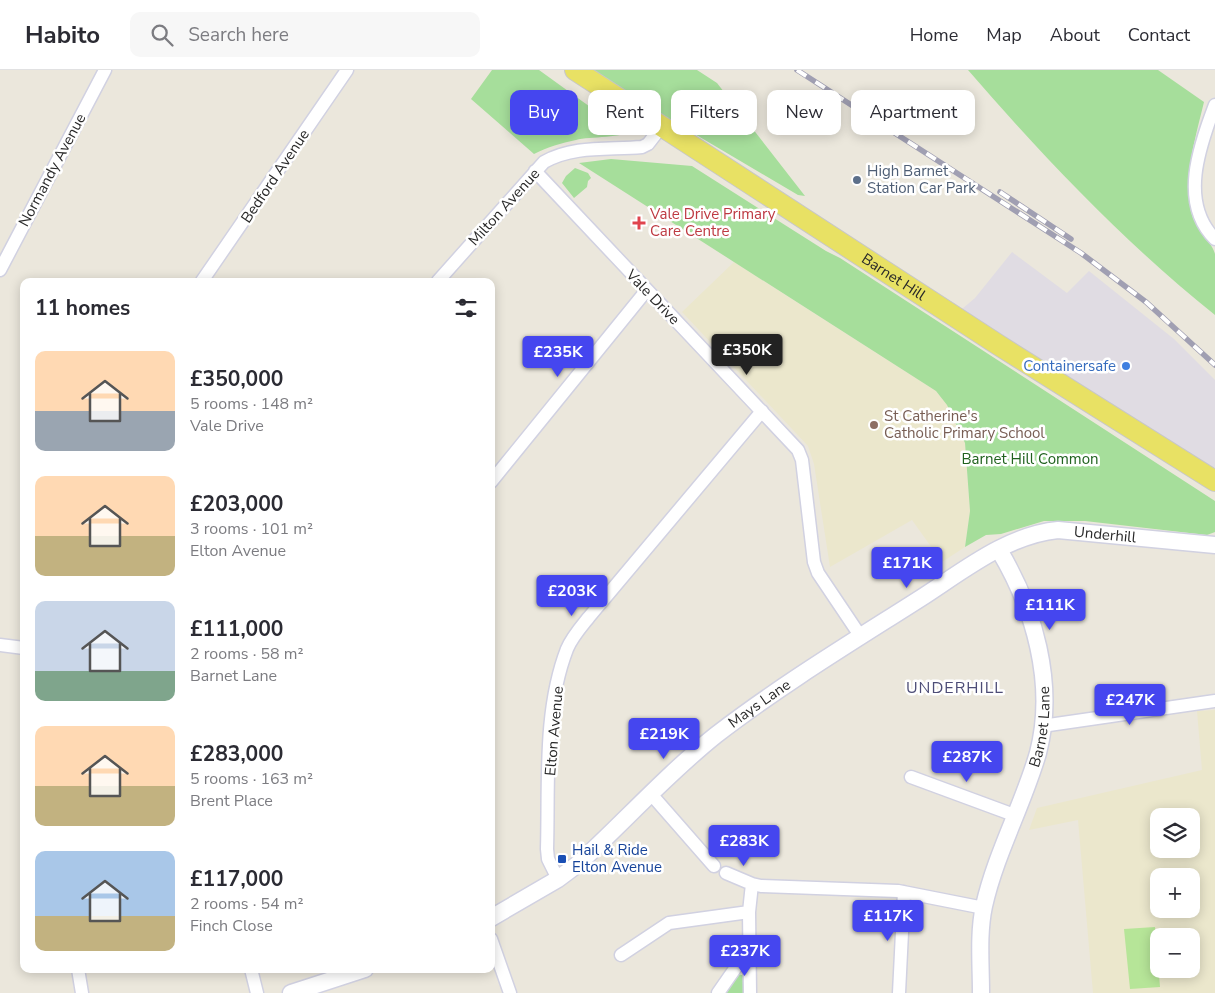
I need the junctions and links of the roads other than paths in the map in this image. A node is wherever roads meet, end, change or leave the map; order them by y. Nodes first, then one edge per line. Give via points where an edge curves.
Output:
1 (105, 70) edge
2 (347, 70) edge
3 (575, 70) edge
4 (1215, 106) edge
5 (662, 126) junction
6 (535, 171) junction
7 (1215, 239) edge
8 (0, 270) edge
9 (204, 278) edge
10 (441, 278) edge
11 (646, 291) junction
12 (762, 411) junction
13 (495, 477) edge
14 (1215, 481) edge
15 (1215, 546) edge
16 (999, 550) junction
17 (861, 637) junction
18 (0, 645) edge
19 (20, 648) edge
20 (1215, 701) edge
21 (1042, 726) junction
22 (911, 777) dead end
23 (651, 794) junction
24 (1014, 815) junction
25 (714, 866) dead end
26 (726, 873) dead end
27 (558, 879) junction
28 (752, 884) junction
29 (904, 892) junction
30 (984, 908) junction
31 (749, 912) junction
32 (495, 916) edge
33 (750, 947) junction
34 (495, 948) edge
35 (621, 955) dead end
36 (79, 973) edge
37 (253, 973) edge
38 (353, 973) edge
39 (82, 993) edge
40 (257, 993) edge
41 (291, 993) edge
42 (510, 993) edge
43 (718, 993) edge
44 (750, 993) edge
45 (898, 993) edge
46 (981, 993) edge

1 - 8 street, Normandy Avenue
2 - 9 street, Bedford Avenue
3 - 5 main road, Barnet Hill
4 - 7 street via 1198,155 1194,200 1203,227
5 - 6 street, Milton Avenue via 642,147 564,154 544,162
5 - 14 main road, Barnet Hill
6 - 10 street, Milton Avenue
6 - 11 street, Vale Drive
11 - 12 street, Vale Drive
11 - 13 street
12 - 17 street, Vale Drive via 798,450 802,460 814,562
12 - 27 street, Elton Avenue via 589,617 568,648 555,697 552,730 547,848 548,859
15 - 16 street, Underhill via 1058,530 1027,535
16 - 17 street, Mays Lane
16 - 21 street, Barnet Lane via 1019,587 1038,647 1044,686
17 - 23 street, Mays Lane via 716,736
18 - 19 street
20 - 21 street
21 - 24 street, Barnet Lane via 1037,755
22 - 24 street
23 - 25 street
23 - 27 street, Mays Lane
24 - 30 street, Barnet Lane
26 - 28 street
27 - 32 street, Mays Lane
28 - 29 street
28 - 31 street
29 - 30 street
29 - 45 street
30 - 46 street, Barnet Lane
31 - 33 street
31 - 35 street via 669,923
33 - 43 street
33 - 44 street
34 - 42 street
36 - 39 street
37 - 40 street
38 - 41 street

